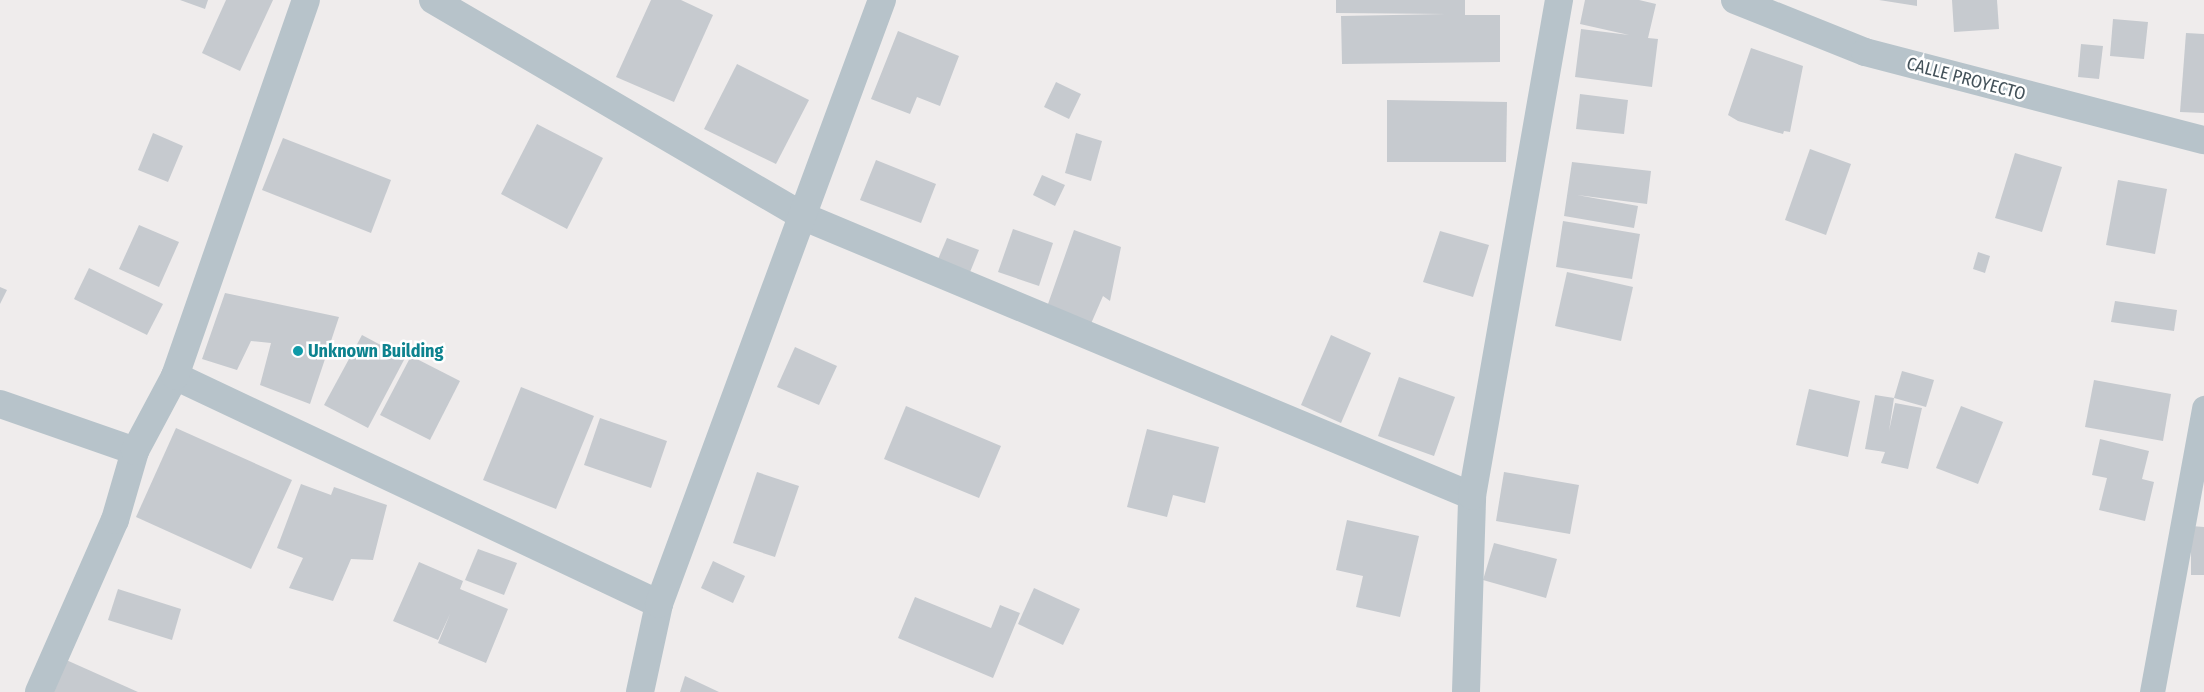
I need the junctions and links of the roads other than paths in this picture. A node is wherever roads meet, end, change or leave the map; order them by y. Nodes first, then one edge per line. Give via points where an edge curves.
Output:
1 (306, 0) edge
2 (433, 0) edge
3 (882, 0) edge
4 (1560, 0) edge
5 (1735, 0) edge
6 (2204, 140) edge
7 (802, 216) junction
8 (175, 376) junction
9 (0, 404) edge
10 (2204, 408) edge
11 (135, 451) junction
12 (1472, 496) junction
13 (659, 604) junction
14 (39, 692) edge
15 (640, 692) edge
16 (1466, 692) edge
17 (2152, 692) edge

1 - 8 street
2 - 7 street
3 - 7 street
4 - 12 street
5 - 6 street, CALLE PROYECTO via 1865,52
7 - 12 street
7 - 13 street
8 - 11 street
8 - 13 street
9 - 11 street
10 - 17 lane
11 - 14 street via 115,520
12 - 16 street
13 - 15 street

